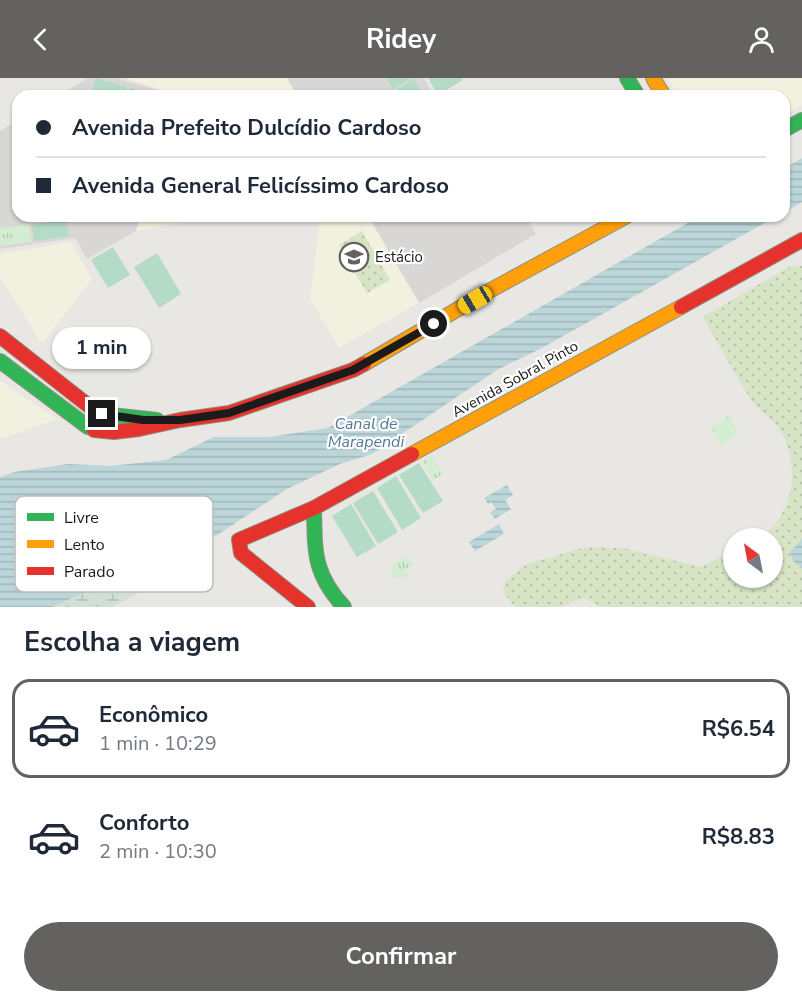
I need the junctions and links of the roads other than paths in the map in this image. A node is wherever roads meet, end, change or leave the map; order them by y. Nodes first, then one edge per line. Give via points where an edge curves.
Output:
1 (616, 222) edge
2 (802, 240) edge
3 (0, 336) edge
4 (0, 361) edge
5 (98, 412) junction
6 (180, 420) junction
7 (91, 428) junction
8 (314, 508) junction
9 (308, 607) edge
10 (344, 607) edge

1 - 6 street via 353,370 229,413
2 - 8 street, Avenida Sobral Pinto
3 - 5 street
4 - 7 street
5 - 6 street via 143,420
5 - 7 street via 88,413 85,419
6 - 7 street via 114,432
8 - 9 street, Avenida Sobral Pinto via 239,540 241,553
8 - 10 street via 319,573 327,589

